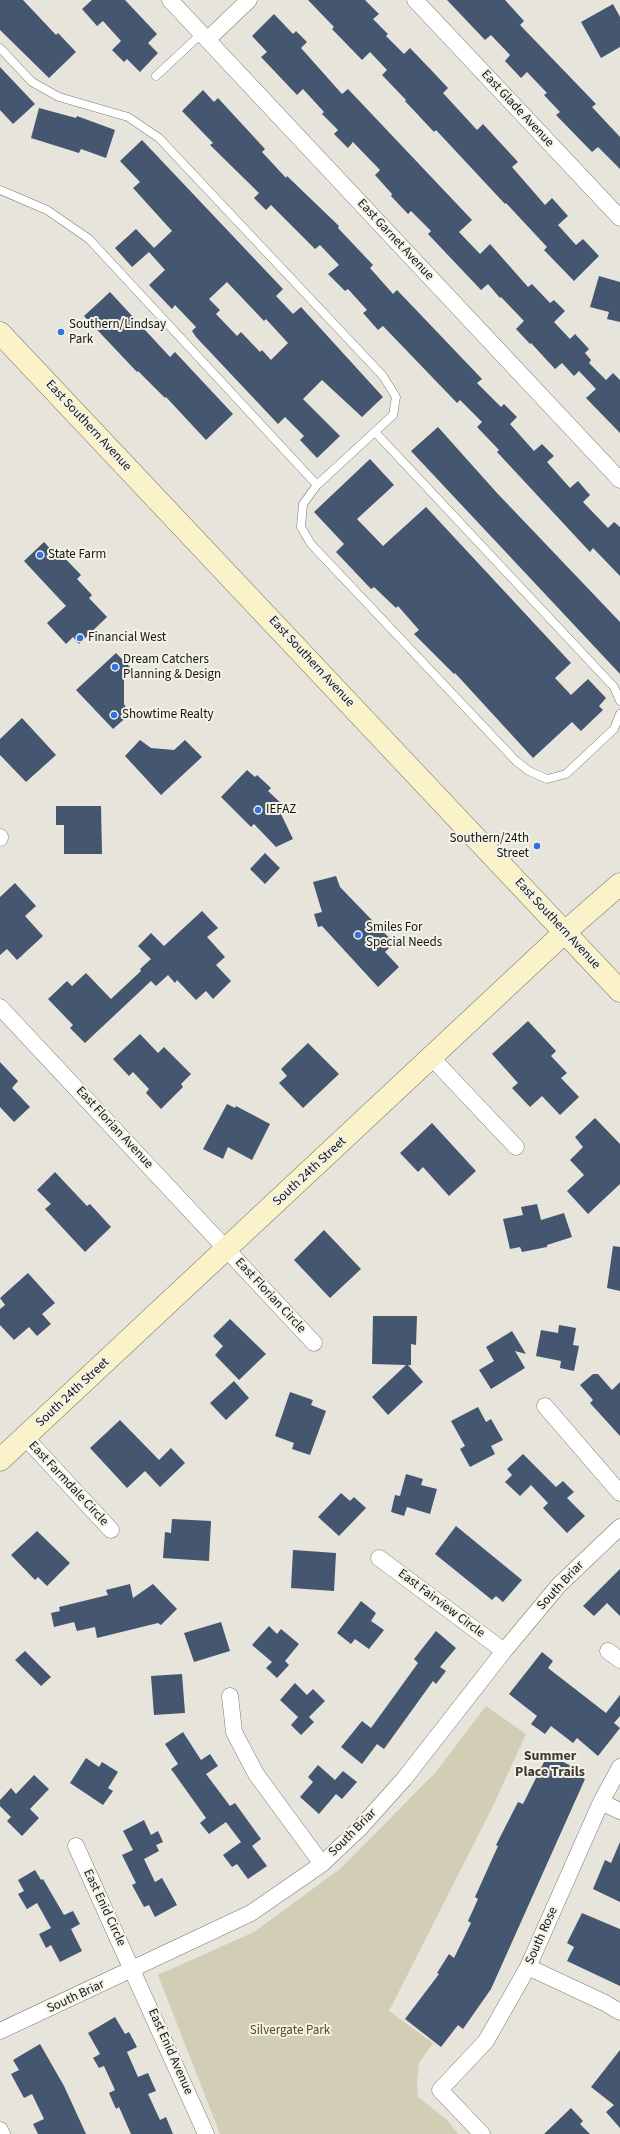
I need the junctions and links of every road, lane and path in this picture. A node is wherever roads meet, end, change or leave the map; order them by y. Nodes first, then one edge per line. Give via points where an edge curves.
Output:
1 (170, 0) edge
2 (249, 0) edge
3 (415, 0) edge
4 (204, 37) junction
5 (0, 48) edge
6 (156, 76) dead end
7 (0, 190) edge
8 (620, 218) edge
9 (0, 333) edge
10 (375, 432) junction
11 (620, 480) edge
12 (317, 485) junction
13 (620, 701) edge
14 (620, 714) edge
15 (620, 884) edge
16 (565, 932) junction
17 (620, 991) edge
18 (0, 1007) edge
19 (432, 1058) junction
20 (516, 1147) dead end
21 (227, 1250) junction
22 (314, 1342) dead end
23 (545, 1406) dead end
24 (25, 1437) junction
25 (0, 1460) edge
26 (620, 1493) edge
27 (620, 1527) edge
28 (111, 1530) dead end
29 (379, 1558) dead end
30 (504, 1651) junction
31 (230, 1696) dead end
32 (620, 1767) edge
33 (602, 1802) junction
34 (620, 1811) edge
35 (76, 1846) dead end
36 (322, 1864) junction
37 (528, 1967) junction
38 (133, 1970) junction
39 (620, 2012) edge
40 (0, 2031) edge
41 (0, 2130) edge
42 (2, 2134) edge
43 (206, 2134) edge
44 (482, 2134) edge

1 - 4 street, East Garnet Avenue
2 - 4 street
3 - 8 street, East Glade Avenue
4 - 6 lane
4 - 11 street, East Garnet Avenue
5 - 10 lane via 32,82 59,97 128,117 159,138 382,376 396,397 392,415
7 - 12 lane via 47,210 89,239
9 - 16 main road, East Southern Avenue
10 - 12 lane
10 - 13 lane via 614,686
12 - 14 lane via 303,504 301,527 311,544 516,761 529,771 547,779 566,774 614,729
15 - 16 main road, South 24th Street
16 - 17 main road, East Southern Avenue
16 - 19 main road, South 24th Street
18 - 21 street, East Florian Avenue
19 - 20 street
19 - 21 main road, South 24th Street
21 - 22 street, East Florian Circle
21 - 24 main road, South 24th Street
23 - 26 street
24 - 25 main road, South 24th Street
24 - 28 street, East Farmdale Circle
27 - 30 street, South Briar via 559,1585
29 - 30 street, East Fairview Circle
30 - 36 street, South Briar via 404,1779 360,1828
31 - 36 street via 234,1732 256,1774
32 - 33 street, South Rose
33 - 34 street
33 - 37 street, South Rose
35 - 38 street, East Enid Circle
36 - 38 street, South Briar via 251,1913
37 - 39 street
37 - 44 street, South Rose via 486,2041 440,2090
38 - 40 street, South Briar
38 - 43 street, East Enid Avenue
41 - 42 street

